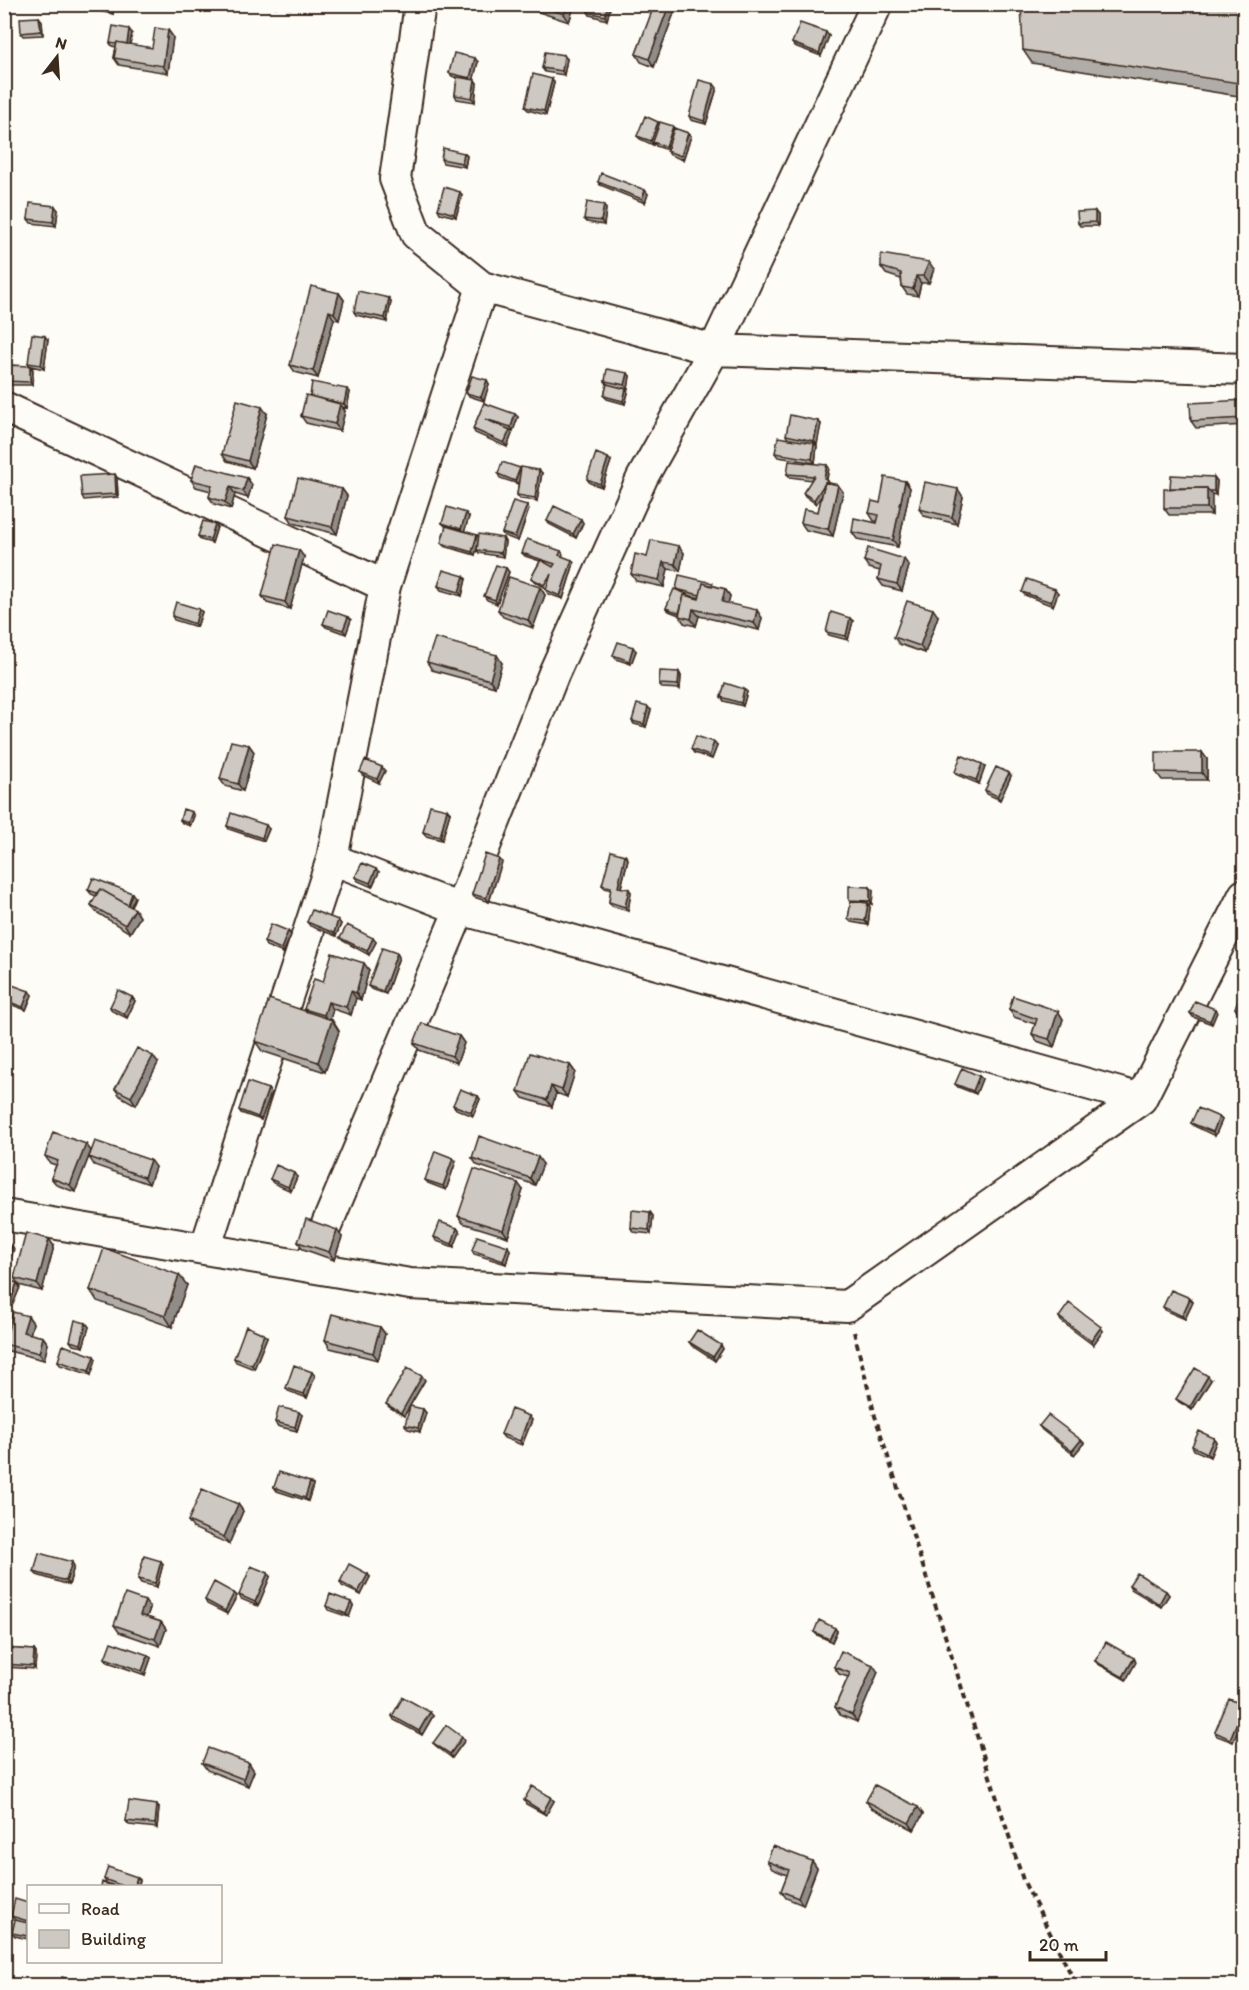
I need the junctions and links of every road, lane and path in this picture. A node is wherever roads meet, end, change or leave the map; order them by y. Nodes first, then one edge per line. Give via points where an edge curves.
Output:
1 (420, 4) edge
2 (877, 4) edge
3 (482, 287) junction
4 (714, 350) junction
5 (1245, 369) edge
6 (4, 407) edge
7 (385, 586) junction
8 (332, 858) junction
9 (1245, 895) edge
10 (460, 909) junction
11 (1141, 1099) junction
12 (4, 1215) edge
13 (205, 1249) junction
14 (309, 1267) junction
15 (847, 1306) junction
16 (1077, 1986) edge

1 - 3 street via 395,179 416,234
2 - 4 street
3 - 4 street
3 - 7 street
4 - 5 street
4 - 10 street via 632,500 554,673
6 - 7 street
7 - 8 street
8 - 10 street
8 - 13 street
9 - 11 street
10 - 11 street
10 - 14 street
11 - 15 street
12 - 13 street
13 - 14 street
14 - 15 street via 410,1284
15 - 16 path via 875,1416 1023,1880

